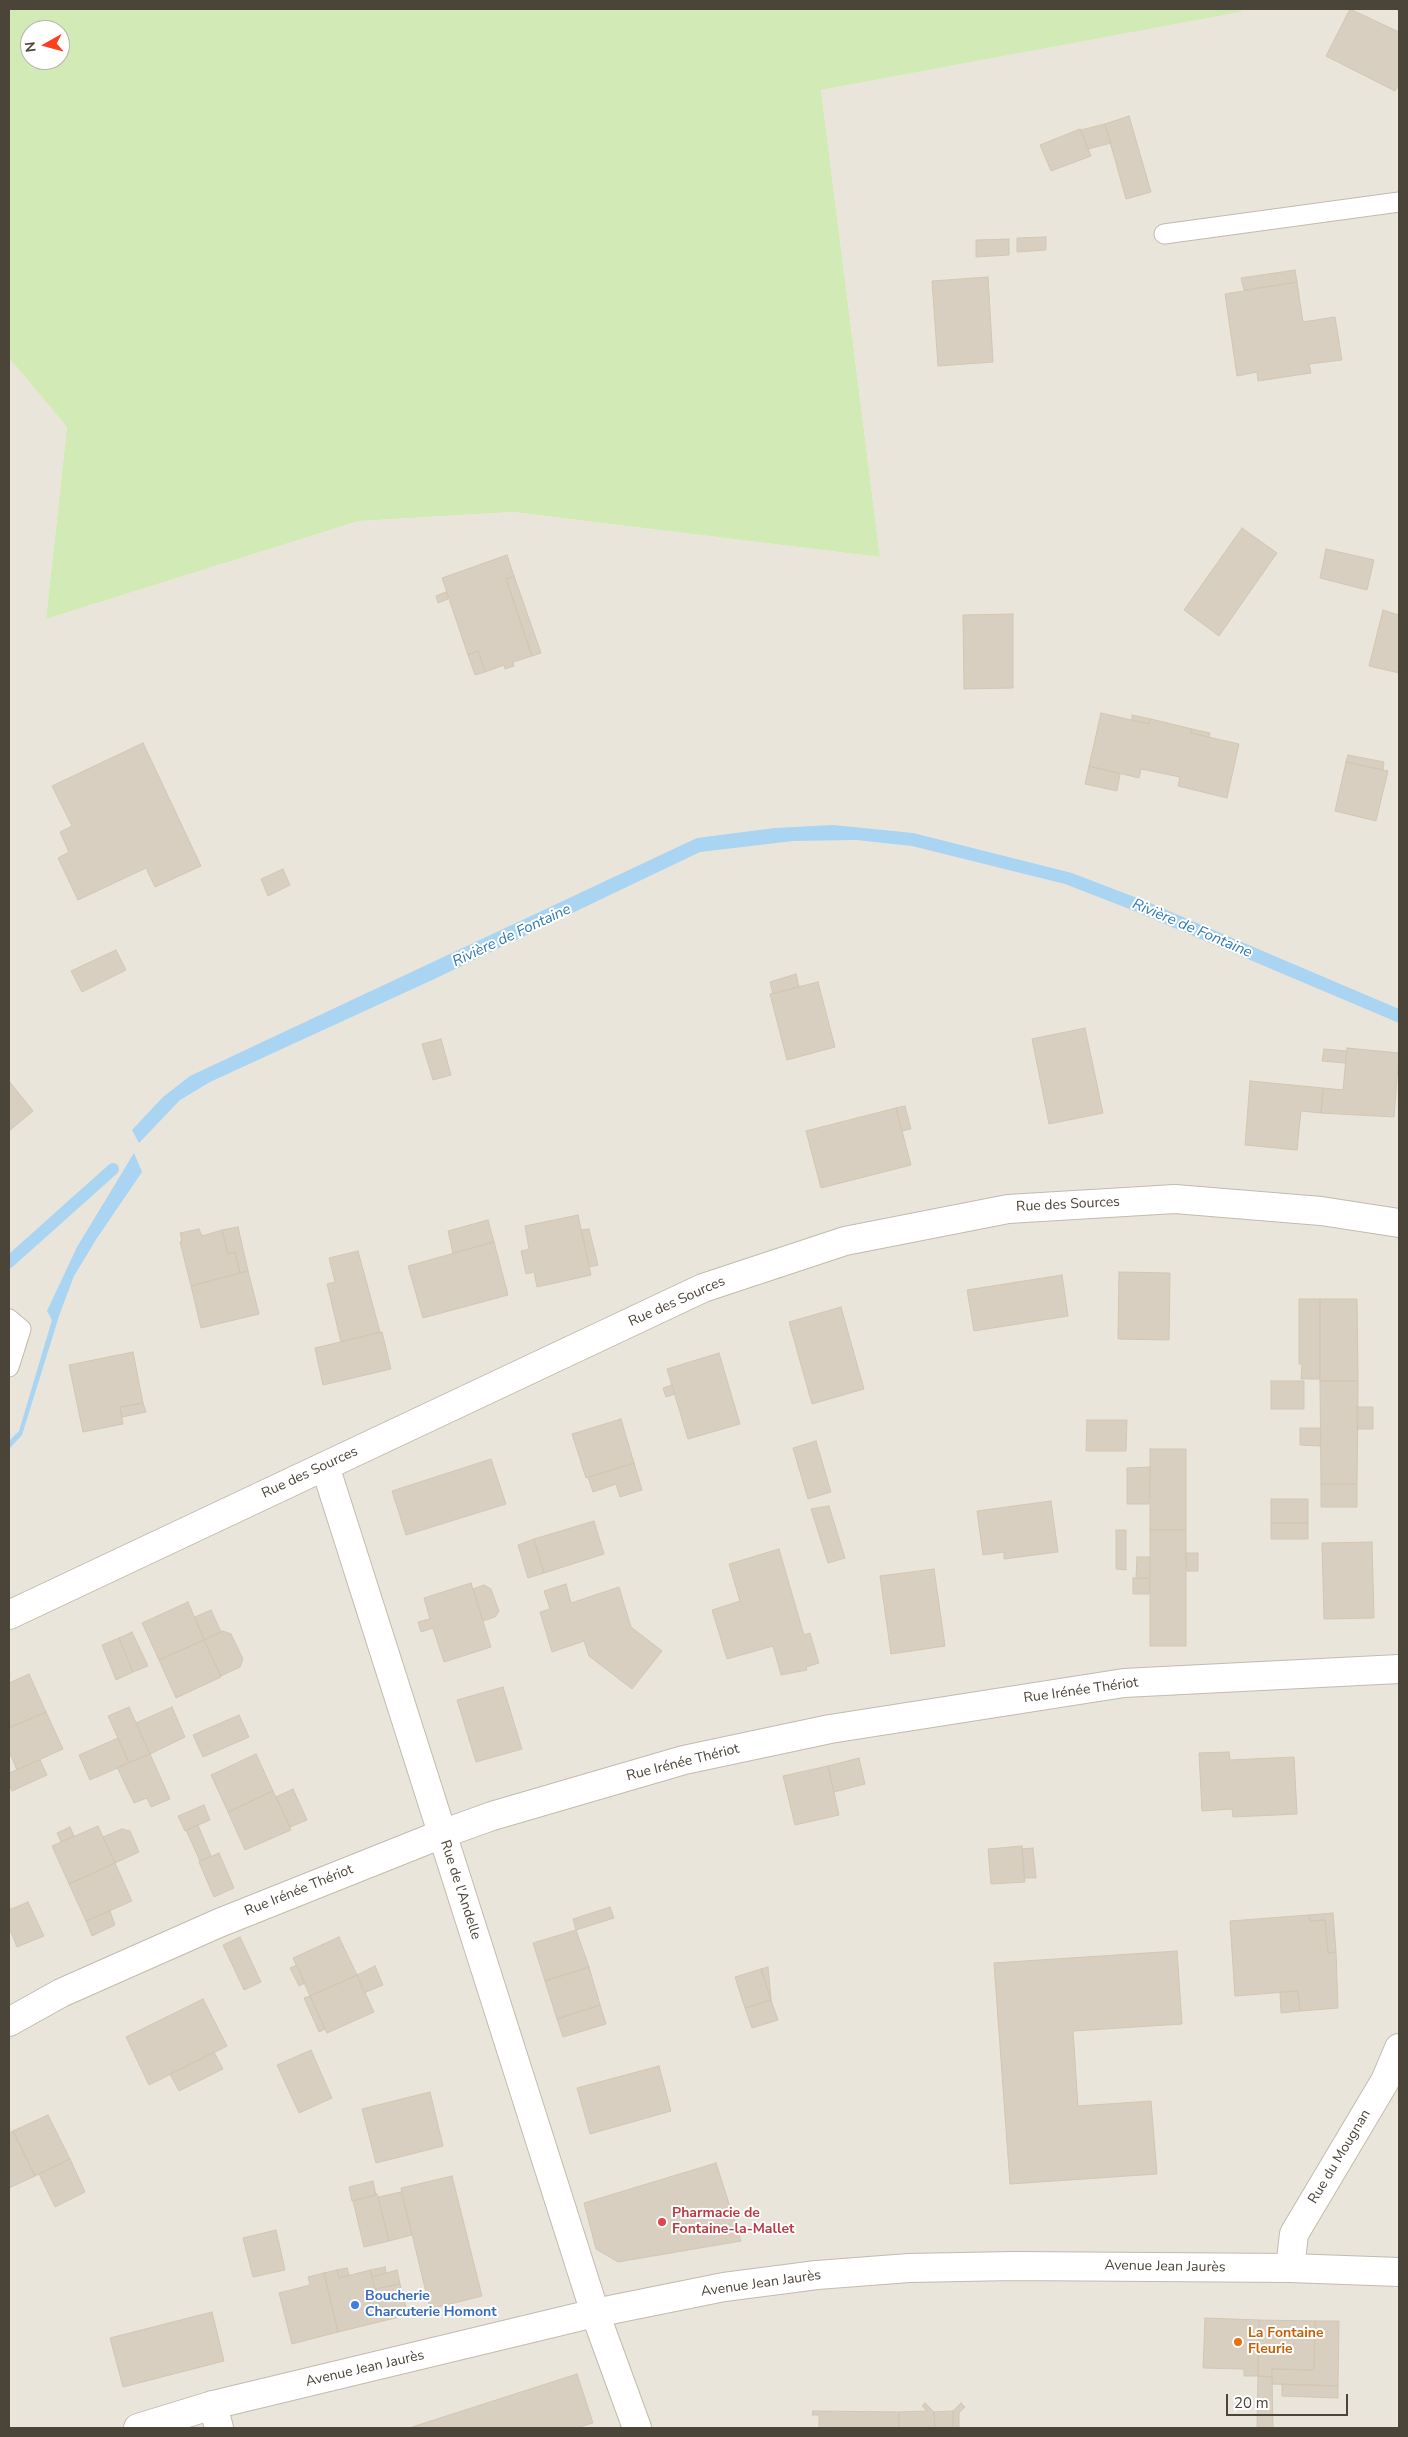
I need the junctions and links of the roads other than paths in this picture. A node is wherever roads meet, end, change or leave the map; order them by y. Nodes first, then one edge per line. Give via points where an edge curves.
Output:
1 (1399, 202) edge
2 (1164, 234) dead end
3 (1399, 1223) edge
4 (9, 1319) edge
5 (9, 1367) edge
6 (325, 1466) junction
7 (9, 1615) edge
8 (1399, 1669) edge
9 (442, 1834) junction
10 (9, 2022) edge
11 (1399, 2048) edge
12 (1290, 2268) junction
13 (1399, 2272) edge
14 (595, 2314) junction
15 (216, 2417) edge
16 (138, 2428) edge
17 (637, 2428) edge

1 - 2 lane
3 - 6 street, Rue des Sources via 1321,1211 1175,1199 1008,1208 845,1241 703,1288
4 - 5 lane via 21,1329
6 - 7 street, Rue des Sources
6 - 9 street, Rue de l'Andelle
8 - 9 street, Rue Irénée Thériot via 1124,1683 830,1729 684,1760 492,1816
9 - 10 street, Rue Irénée Thériot via 219,1923 61,1993
9 - 14 street, Rue de l'Andelle
11 - 12 street, Rue du Mougnan via 1385,2080 1294,2234
12 - 13 street, Avenue Jean Jaurès
12 - 14 street, Avenue Jean Jaurès via 909,2268 724,2287
14 - 15 street, Avenue Jean Jaurès
14 - 17 street, Rue de l'Andelle
15 - 16 street, Avenue Jean Jaurès

